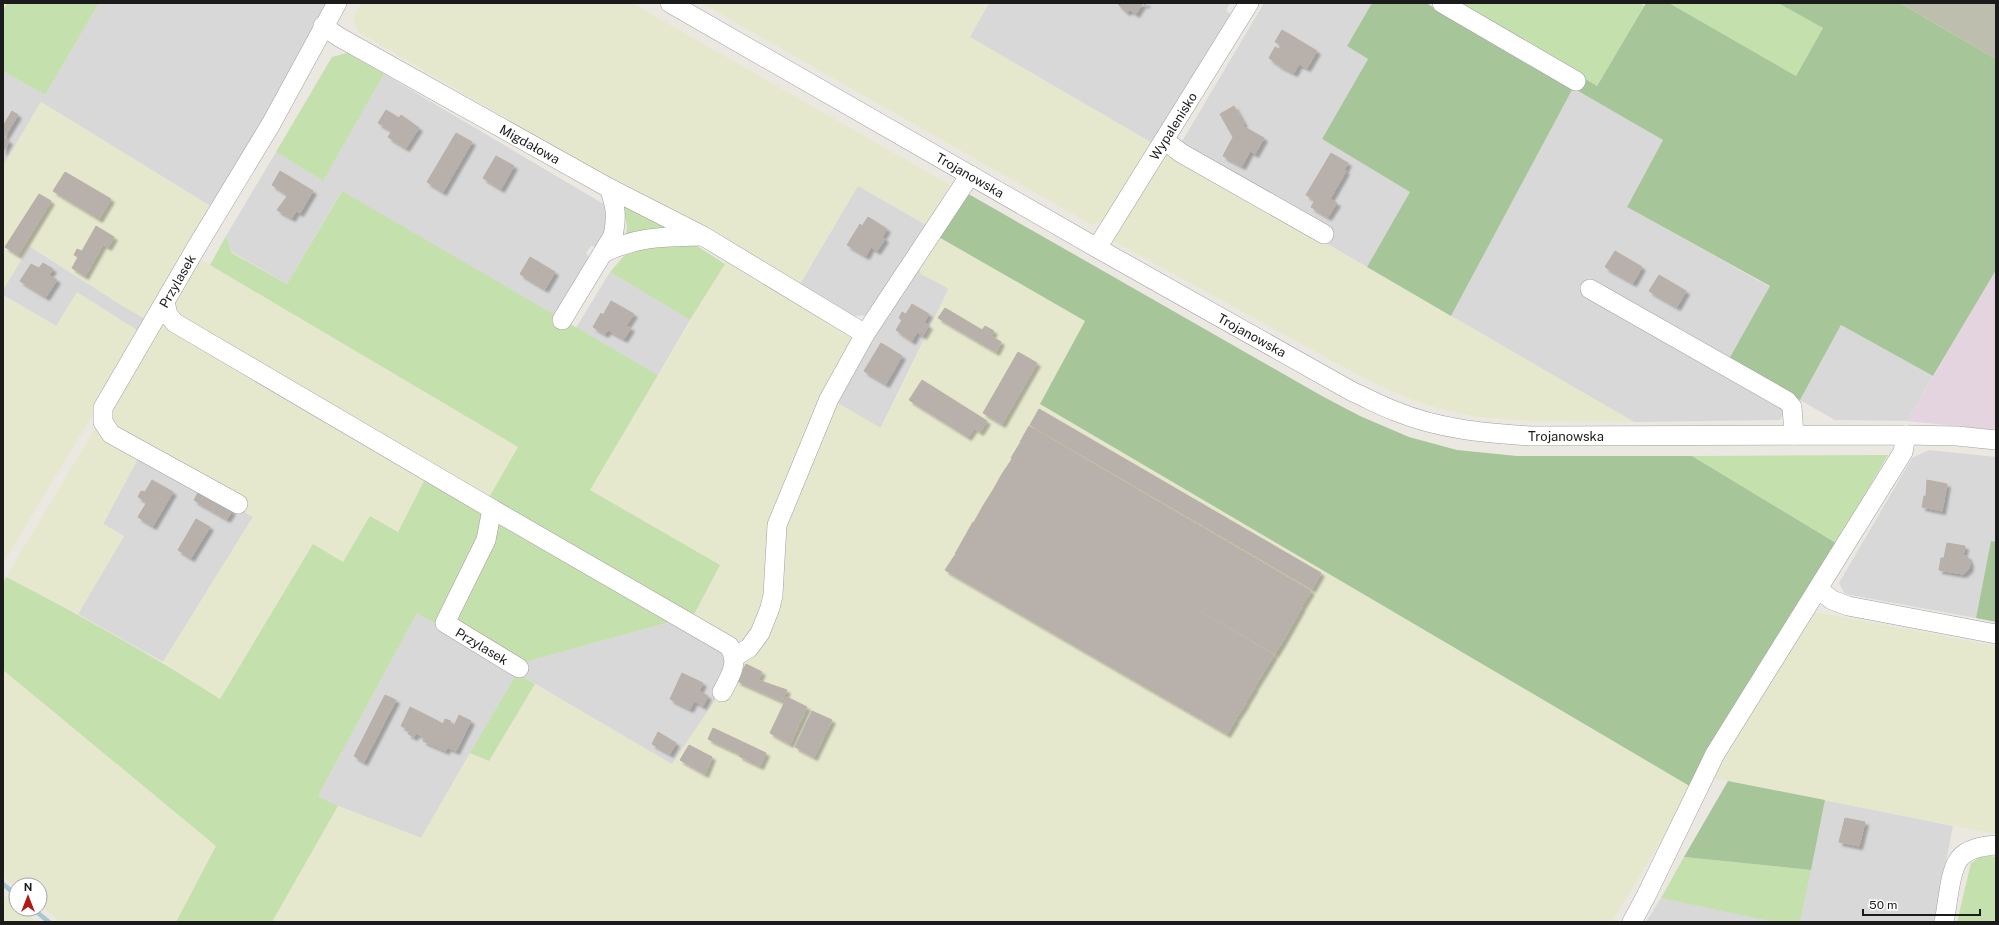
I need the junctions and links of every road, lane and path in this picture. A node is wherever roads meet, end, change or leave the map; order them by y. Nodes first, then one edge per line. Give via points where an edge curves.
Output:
1 (337, 3) edge
2 (670, 3) edge
3 (1249, 3) edge
4 (1442, 3) edge
5 (324, 26) junction
6 (1576, 81) dead end
7 (1164, 140) junction
8 (970, 175) junction
9 (609, 188) junction
10 (1324, 234) dead end
11 (703, 236) junction
12 (1097, 248) junction
13 (603, 253) junction
14 (1590, 289) dead end
15 (166, 302) junction
16 (562, 320) dead end
17 (865, 334) junction
18 (1903, 435) junction
19 (1794, 436) junction
20 (1996, 440) edge
21 (238, 504) dead end
22 (492, 509) junction
23 (1818, 589) junction
24 (1996, 634) edge
25 (734, 657) junction
26 (520, 668) dead end
27 (722, 692) dead end
28 (1996, 844) edge
29 (1632, 922) edge
30 (1944, 922) edge

1 - 5 street, Przylasek
2 - 8 street, Trojanowska
3 - 7 street, Wypalenisko
4 - 6 street
5 - 9 street, Migdałowa via 339,37
5 - 15 street, Przylasek via 271,124
7 - 10 street via 1181,153
7 - 12 street, Wypalenisko
8 - 12 street, Trojanowska
8 - 17 street
9 - 11 street, Migdałowa
9 - 13 street via 616,206 616,221 614,236
11 - 13 street via 654,237 626,242
11 - 17 street, Migdałowa
12 - 19 street, Trojanowska via 1353,392 1395,412 1444,426 1472,432 1531,436
13 - 16 street
14 - 19 street via 1787,401 1792,407
15 - 21 street, Przylasek via 103,408 103,422 111,434
15 - 22 street via 168,315 175,323
17 - 25 street via 829,399 777,525 770,608 760,632 752,643
18 - 19 street, Trojanowska
18 - 20 street, Trojanowska
18 - 23 street via 1903,452
22 - 25 street via 729,646
22 - 26 street, Przylasek via 486,540 445,623
23 - 24 street via 1832,600 1848,606
23 - 29 street via 1715,754
25 - 27 street via 732,673
28 - 30 street via 1970,851 1960,858 1955,867

